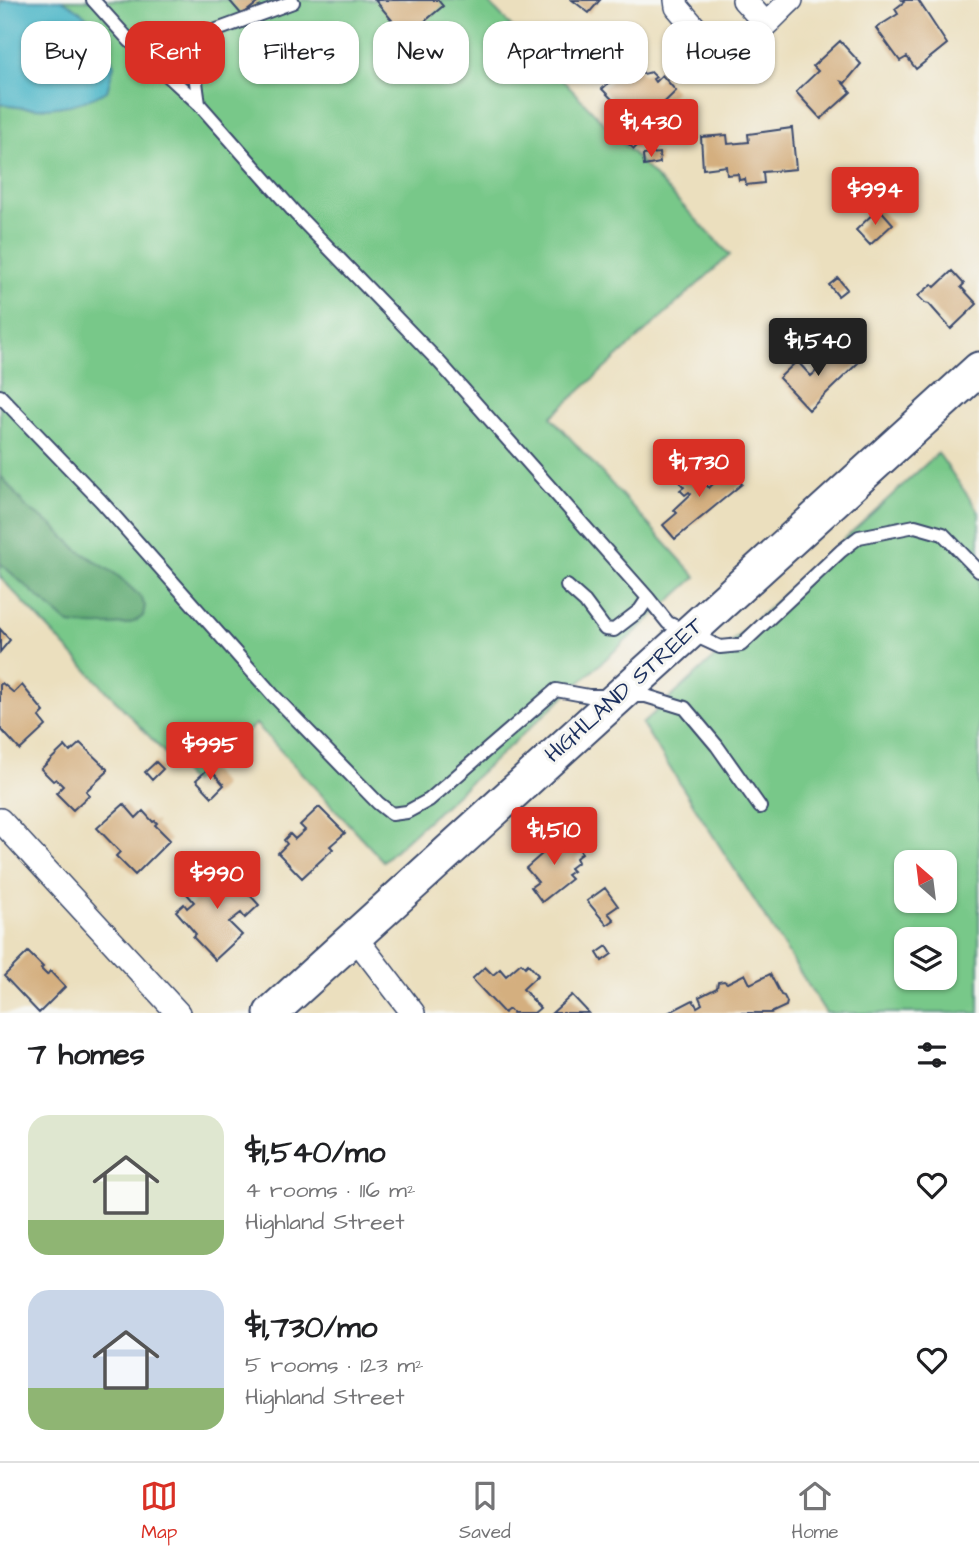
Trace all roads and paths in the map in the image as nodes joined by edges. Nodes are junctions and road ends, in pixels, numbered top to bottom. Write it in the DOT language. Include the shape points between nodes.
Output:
graph roads {
  1 [pos="93,0"];
  2 [pos="676,0"];
  3 [pos="744,0"];
  4 [pos="791,0"];
  5 [pos="293,2"];
  6 [pos="690,21"];
  7 [pos="763,21"];
  8 [pos="767,21"];
  9 [pos="225,27"];
  10 [pos="125,33"];
  11 [pos="177,84"];
  12 [pos="197,84"];
  13 [pos="199,104"];
  14 [pos="979,369"];
  15 [pos="0,396"];
  16 [pos="979,571"];
  17 [pos="567,586"];
  18 [pos="648,598"];
  19 [pos="687,632"];
  20 [pos="617,696"];
  21 [pos="760,807"];
  22 [pos="0,820"];
  23 [pos="354,936"];
  24 [pos="178,1013"];
  25 [pos="271,1013"];
  26 [pos="413,1013"];
  1 -- 10 [label="lane"];
  2 -- 6 [label="street"];
  3 -- 7 [label="street"];
  4 -- 8 [label="street"];
  5 -- 9 [label="lane"];
  11 -- 13 [label="lane"];
  12 -- 13 [label="lane"];
  13 -- 18 [label="lane"];
  14 -- 19 [label="street, HIGHLAND STREET"];
  15 -- 20 [label="lane" via="102,501 273,695 392,814 429,800 556,690"];
  16 -- 19 [label="lane" via="943,534 915,526 878,532 859,537 841,551 741,645 720,647"];
  17 -- 18 [label="lane" via="606,629 614,630"];
  18 -- 19 [label="lane" via="668,623"];
  19 -- 20 [label="street, HIGHLAND STREET"];
  20 -- 21 [label="lane" via="646,696 685,708"];
  20 -- 23 [label="street, HIGHLAND STREET"];
  22 -- 24 [label="street"];
  23 -- 25 [label="street, HIGHLAND STREET"];
  23 -- 26 [label="street"];
}
